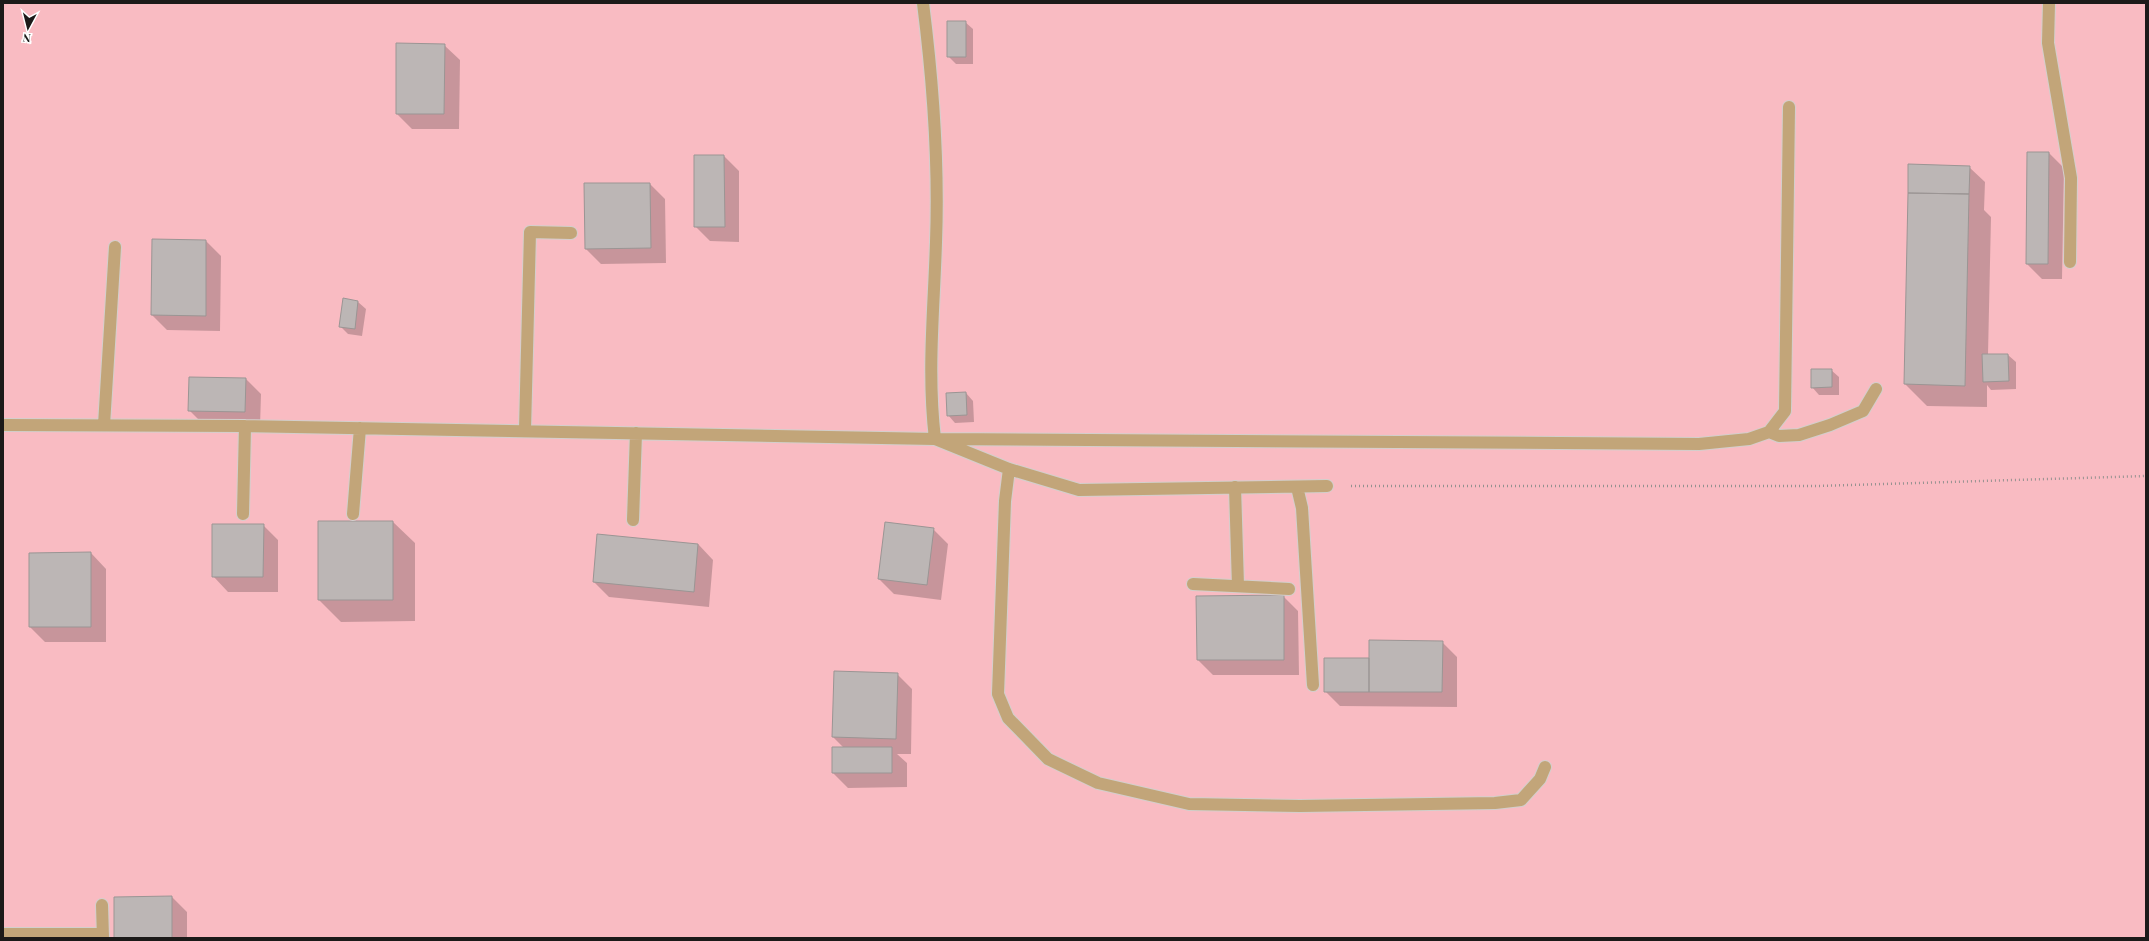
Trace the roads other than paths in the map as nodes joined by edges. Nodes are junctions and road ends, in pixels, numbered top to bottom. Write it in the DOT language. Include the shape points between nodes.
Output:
graph roads {
  1 [pos="923,3"];
  2 [pos="2049,6"];
  3 [pos="1789,107"];
  4 [pos="571,233"];
  5 [pos="116,247"];
  6 [pos="2070,262"];
  7 [pos="1876,389"];
  8 [pos="3,425"];
  9 [pos="104,425"];
  10 [pos="245,426"];
  11 [pos="360,428"];
  12 [pos="525,430"];
  13 [pos="1768,432"];
  14 [pos="636,433"];
  15 [pos="935,439"];
  16 [pos="1009,469"];
  17 [pos="1327,486"];
  18 [pos="1235,487"];
  19 [pos="1297,487"];
  20 [pos="243,514"];
  21 [pos="353,514"];
  22 [pos="633,520"];
  23 [pos="1193,584"];
  24 [pos="1238,586"];
  25 [pos="1289,589"];
  26 [pos="1313,685"];
  27 [pos="1545,767"];
  28 [pos="102,905"];
  29 [pos="3,934"];
  30 [pos="103,936"];
  1 -- 15 [label="street" via="934,103 936,241 930,356"];
  2 -- 6 [label="street" via="2048,43 2071,178"];
  3 -- 13 [label="street" via="1786,411"];
  4 -- 12 [label="street" via="530,232"];
  5 -- 9 [label="street"];
  7 -- 13 [label="street" via="1863,411 1830,425 1799,435 1779,436"];
  8 -- 9 [label="street"];
  9 -- 10 [label="street"];
  10 -- 11 [label="street"];
  10 -- 20 [label="street"];
  11 -- 12 [label="street"];
  11 -- 21 [label="street"];
  12 -- 14 [label="street"];
  13 -- 15 [label="street" via="1749,439 1699,444"];
  14 -- 15 [label="street"];
  14 -- 22 [label="street"];
  15 -- 16 [label="street"];
  16 -- 18 [label="street" via="1079,490"];
  16 -- 27 [label="street" via="1005,502 998,694 1008,718 1048,759 1098,784 1189,804 1292,806 1495,803 1520,800 1540,779"];
  17 -- 19 [label="street"];
  18 -- 19 [label="street"];
  18 -- 24 [label="street"];
  19 -- 26 [label="street" via="1302,508"];
  23 -- 24 [label="street"];
  24 -- 25 [label="street"];
  28 -- 30 [label="street"];
  29 -- 30 [label="street"];
}
